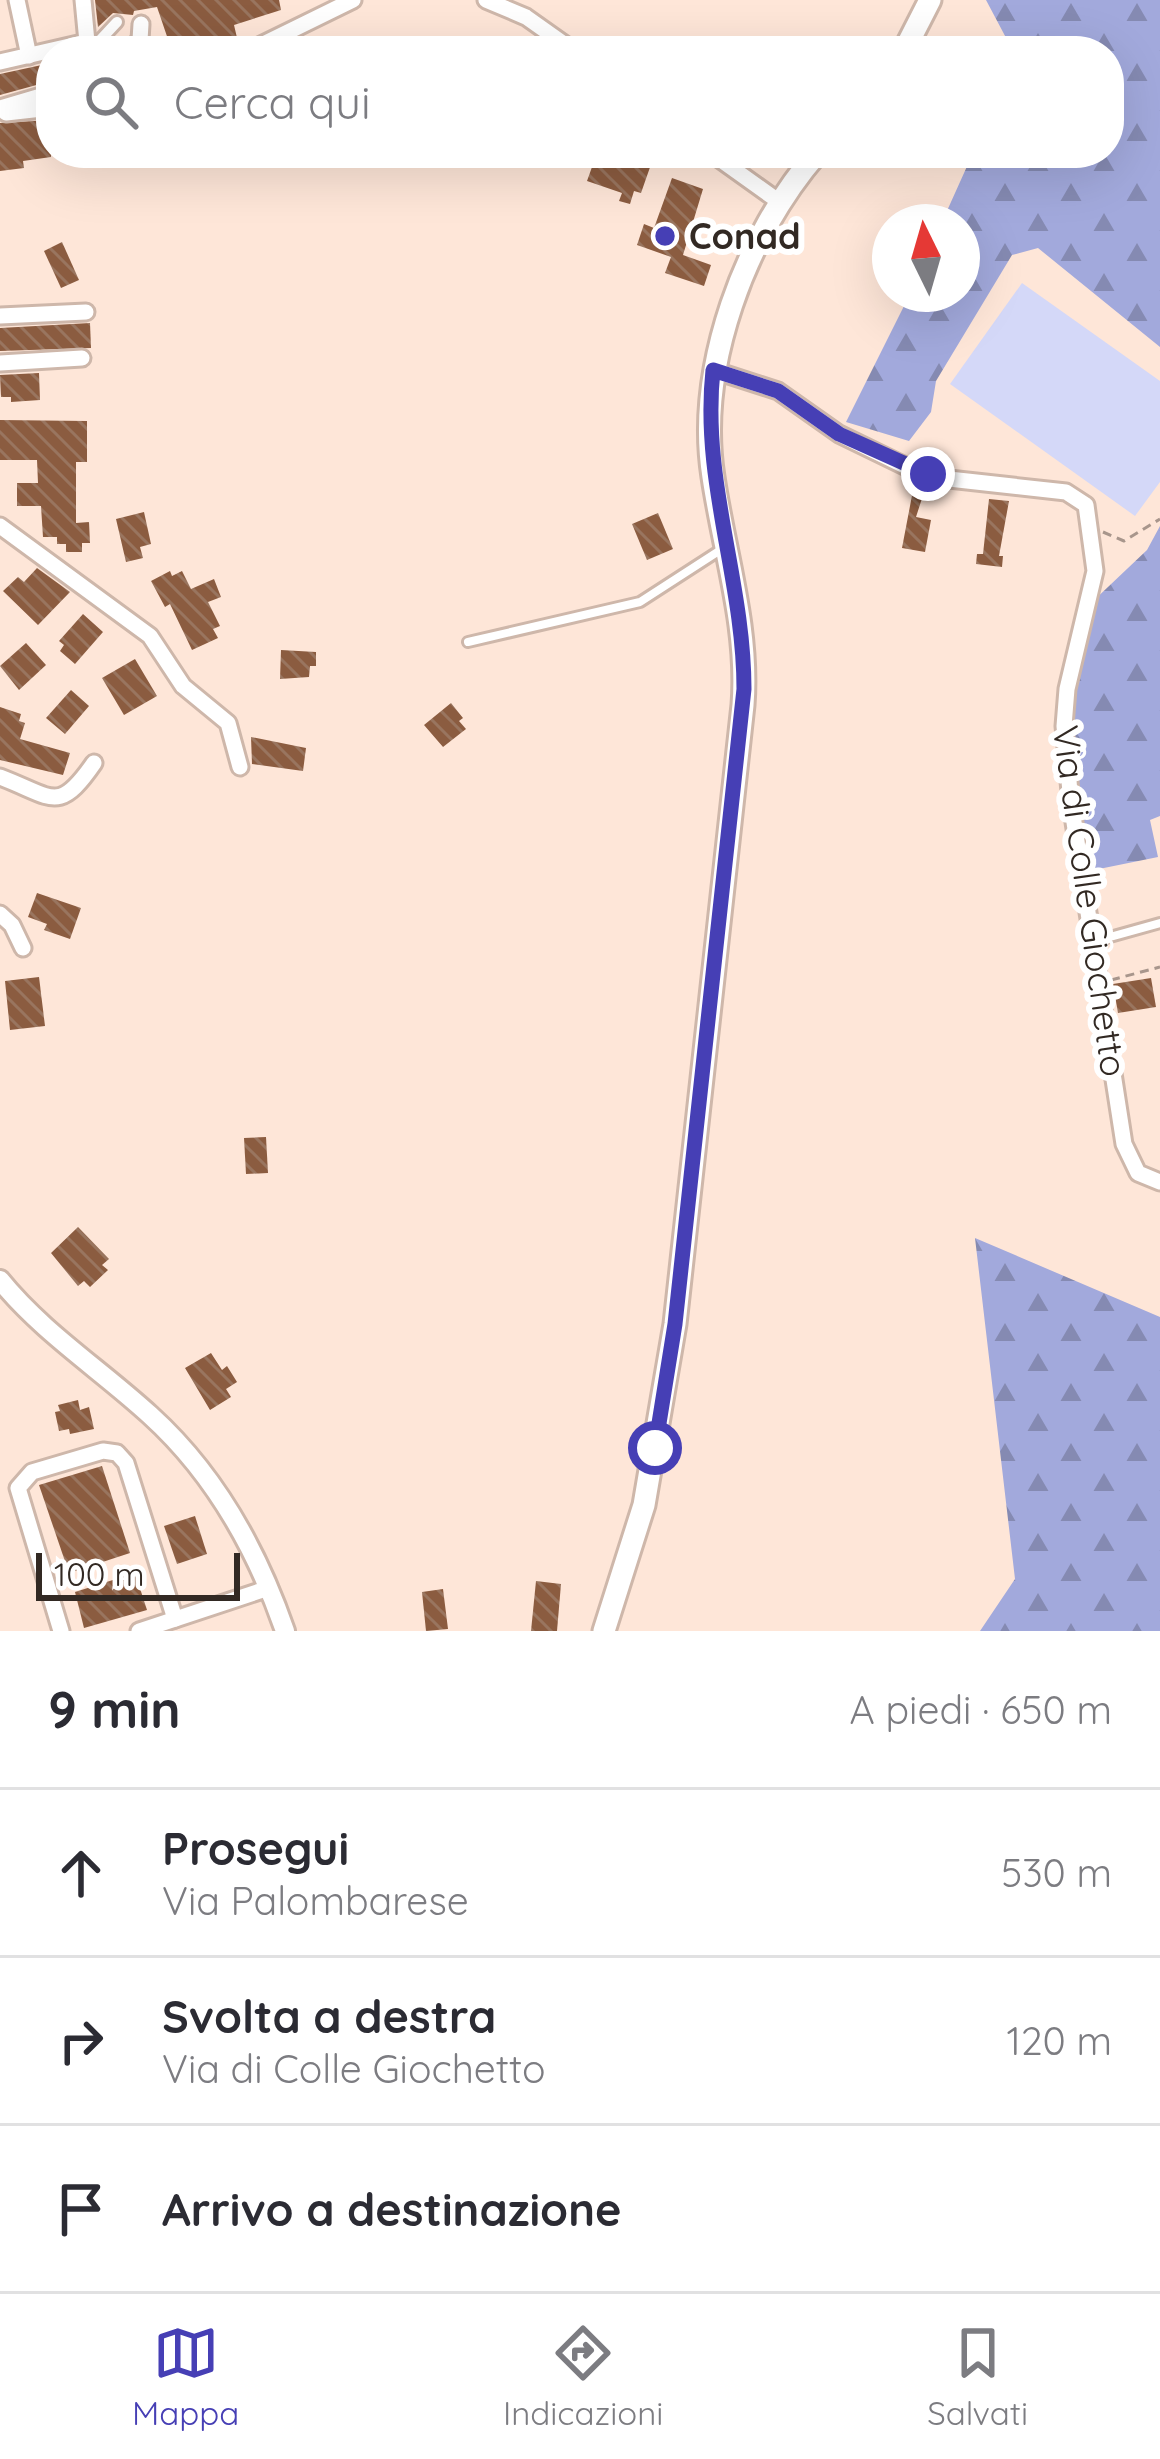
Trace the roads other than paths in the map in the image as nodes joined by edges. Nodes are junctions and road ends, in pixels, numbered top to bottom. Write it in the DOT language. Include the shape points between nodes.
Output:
graph roads {
  1 [pos="17,0"];
  2 [pos="83,0"];
  3 [pos="352,0"];
  4 [pos="486,0"];
  5 [pos="930,0"];
  6 [pos="117,22"];
  7 [pos="141,24"];
  8 [pos="88,36"];
  9 [pos="101,36"];
  10 [pos="140,36"];
  11 [pos="279,36"];
  12 [pos="553,36"];
  13 [pos="912,36"];
  14 [pos="36,55"];
  15 [pos="29,56"];
  16 [pos="0,62"];
  17 [pos="36,98"];
  18 [pos="36,109"];
  19 [pos="0,111"];
  20 [pos="732,168"];
  21 [pos="807,168"];
  22 [pos="781,203"];
  23 [pos="86,312"];
  24 [pos="0,316"];
  25 [pos="82,358"];
  26 [pos="0,363"];
  27 [pos="713,370"];
  28 [pos="0,526"];
  29 [pos="727,548"];
  30 [pos="468,642"];
  31 [pos="94,764"];
  32 [pos="240,767"];
  33 [pos="0,777"];
  34 [pos="0,914"];
  35 [pos="1160,923"];
  36 [pos="1092,942"];
  37 [pos="23,948"];
  38 [pos="1160,1182"];
  39 [pos="0,1280"];
  40 [pos="268,1588"];
  41 [pos="175,1619"];
  42 [pos="61,1631"];
  43 [pos="140,1631"];
  44 [pos="285,1631"];
  45 [pos="604,1631"];
  1 -- 15 [label="street"];
  2 -- 8 [label="street"];
  3 -- 11 [label="street"];
  4 -- 12 [label="street"];
  5 -- 13 [label="main road"];
  6 -- 9 [label="street"];
  7 -- 10 [label="street"];
  14 -- 15 [label="street"];
  15 -- 16 [label="street"];
  17 -- 19 [label="street"];
  18 -- 19 [label="street"];
  20 -- 22 [label="street"];
  21 -- 22 [label="main road"];
  22 -- 27 [label="main road"];
  23 -- 24 [label="street"];
  25 -- 26 [label="street"];
  27 -- 29 [label="main road" via="709,441"];
  27 -- 36 [label="street, Via di Colle Giochetto" via="778,391 839,434 921,472 1084,502 1095,571 1064,718"];
  28 -- 32 [label="street" via="150,636 183,686 228,723"];
  29 -- 30 [label="lane" via="635,603"];
  29 -- 45 [label="main road" via="744,689 678,1300 644,1505"];
  31 -- 33 [label="street" via="64,798"];
  34 -- 37 [label="street"];
  35 -- 36 [label="lane"];
  36 -- 38 [label="street, Via di Colle Giochetto" via="1126,1150 1138,1174"];
  39 -- 40 [label="street" via="183,1448 235,1520"];
  40 -- 41 [label="street"];
  40 -- 44 [label="street"];
  41 -- 42 [label="street" via="126,1463 103,1451 32,1472 18,1488"];
  41 -- 43 [label="street"];
}
